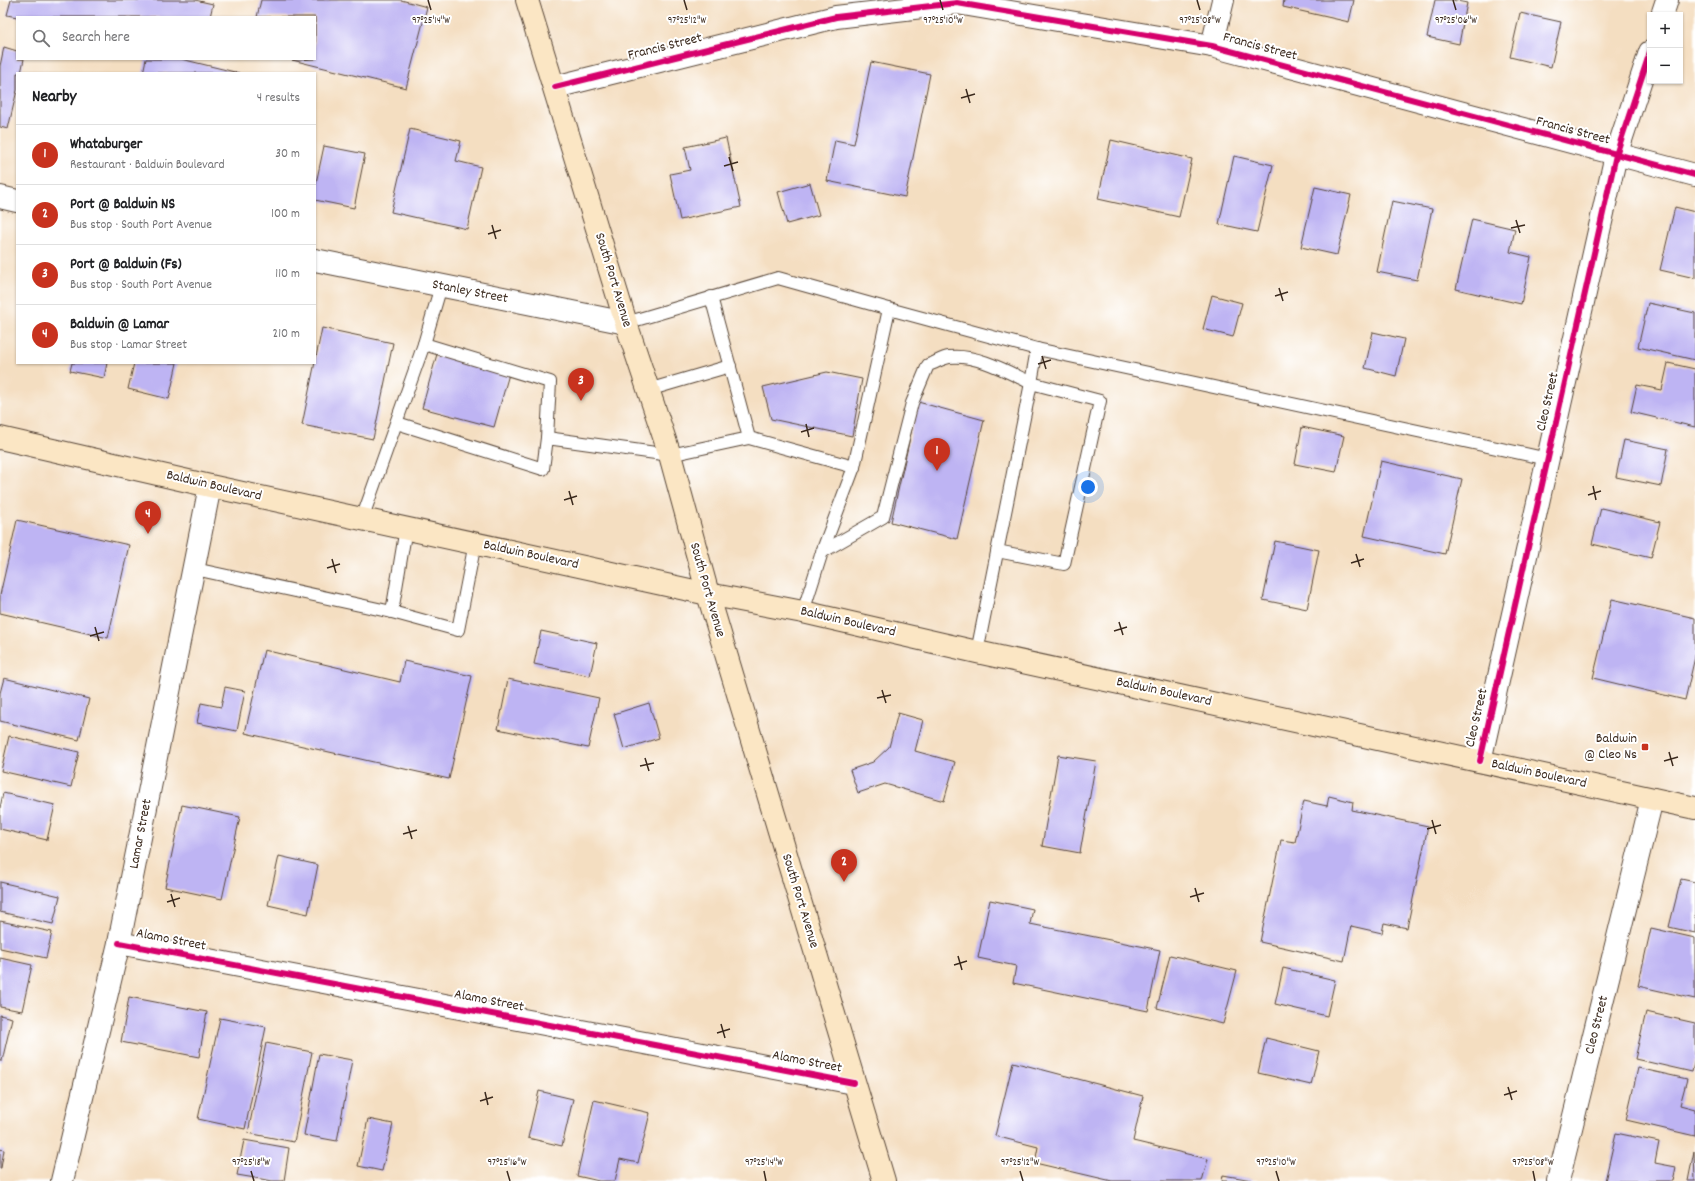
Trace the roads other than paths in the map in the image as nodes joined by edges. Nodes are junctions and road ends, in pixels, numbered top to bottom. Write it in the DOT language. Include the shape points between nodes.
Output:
graph roads {
  1 [pos="528,0"];
  2 [pos="1223,0"];
  3 [pos="1667,0"];
  4 [pos="1663,12"];
  5 [pos="1212,46"];
  6 [pos="1647,61"];
  7 [pos="555,87"];
  8 [pos="1616,155"];
  9 [pos="1695,175"];
  10 [pos="0,197"];
  11 [pos="16,201"];
  12 [pos="316,260"];
  13 [pos="441,286"];
  14 [pos="711,298"];
  15 [pos="889,309"];
  16 [pos="626,322"];
  17 [pos="424,344"];
  18 [pos="1037,349"];
  19 [pos="730,366"];
  20 [pos="1032,383"];
  21 [pos="648,390"];
  22 [pos="397,424"];
  23 [pos="0,438"];
  24 [pos="547,438"];
  25 [pos="749,438"];
  26 [pos="670,455"];
  27 [pos="1548,459"];
  28 [pos="854,467"];
  29 [pos="210,486"];
  30 [pos="362,519"];
  31 [pos="406,528"];
  32 [pos="475,543"];
  33 [pos="997,551"];
  34 [pos="822,552"];
  35 [pos="195,569"];
  36 [pos="708,594"];
  37 [pos="392,612"];
  38 [pos="803,612"];
  39 [pos="977,652"];
  40 [pos="1480,761"];
  41 [pos="1652,799"];
  42 [pos="1695,808"];
  43 [pos="119,943"];
  44 [pos="854,1083"];
  45 [pos="62,1181"];
  46 [pos="884,1181"];
  47 [pos="1558,1181"];
  1 -- 7 [label="main road, South Port Avenue"];
  2 -- 5 [label="street"];
  3 -- 4 [label="street"];
  5 -- 7 [label="street, Francis Street" via="957,3 836,17"];
  5 -- 8 [label="street, Francis Street"];
  6 -- 8 [label="street, Cleo Street"];
  7 -- 16 [label="main road, South Port Avenue"];
  8 -- 9 [label="street, Francis Street"];
  8 -- 27 [label="street, Cleo Street"];
  10 -- 11 [label="street"];
  12 -- 13 [label="street, Stanley Street"];
  13 -- 16 [label="street, Stanley Street"];
  13 -- 17 [label="lane"];
  14 -- 15 [label="lane" via="778,278"];
  14 -- 16 [label="lane"];
  14 -- 19 [label="lane"];
  15 -- 18 [label="lane"];
  15 -- 28 [label="lane"];
  16 -- 21 [label="main road, South Port Avenue"];
  17 -- 22 [label="lane"];
  17 -- 24 [label="lane" via="550,382"];
  18 -- 20 [label="lane"];
  18 -- 27 [label="lane"];
  19 -- 21 [label="lane"];
  19 -- 25 [label="lane"];
  20 -- 33 [label="lane"];
  20 -- 33 [label="lane" via="1100,401 1064,564"];
  20 -- 34 [label="lane" via="970,357 948,357 928,365 912,403 883,517"];
  21 -- 26 [label="main road, South Port Avenue"];
  22 -- 24 [label="lane" via="543,469"];
  22 -- 30 [label="lane"];
  23 -- 29 [label="main road, Baldwin Boulevard"];
  24 -- 26 [label="lane"];
  25 -- 26 [label="lane"];
  25 -- 28 [label="lane"];
  26 -- 36 [label="main road, South Port Avenue"];
  27 -- 40 [label="street, Cleo Street"];
  28 -- 34 [label="lane"];
  29 -- 30 [label="main road, Baldwin Boulevard"];
  29 -- 35 [label="street, Lamar Street"];
  30 -- 31 [label="main road, Baldwin Boulevard"];
  31 -- 32 [label="main road, Baldwin Boulevard"];
  31 -- 37 [label="lane"];
  32 -- 36 [label="main road, Baldwin Boulevard"];
  32 -- 37 [label="lane" via="458,630"];
  33 -- 39 [label="lane"];
  34 -- 38 [label="lane"];
  35 -- 37 [label="lane"];
  35 -- 43 [label="street, Lamar Street"];
  36 -- 38 [label="main road, Baldwin Boulevard"];
  36 -- 44 [label="main road, South Port Avenue"];
  38 -- 39 [label="main road, Baldwin Boulevard"];
  39 -- 40 [label="main road, Baldwin Boulevard"];
  40 -- 41 [label="main road, Baldwin Boulevard"];
  41 -- 42 [label="main road, Baldwin Boulevard"];
  41 -- 47 [label="street, Cleo Street"];
  43 -- 44 [label="street, Alamo Street"];
  43 -- 45 [label="street, Lamar Street"];
  44 -- 46 [label="main road, South Port Avenue"];
}
